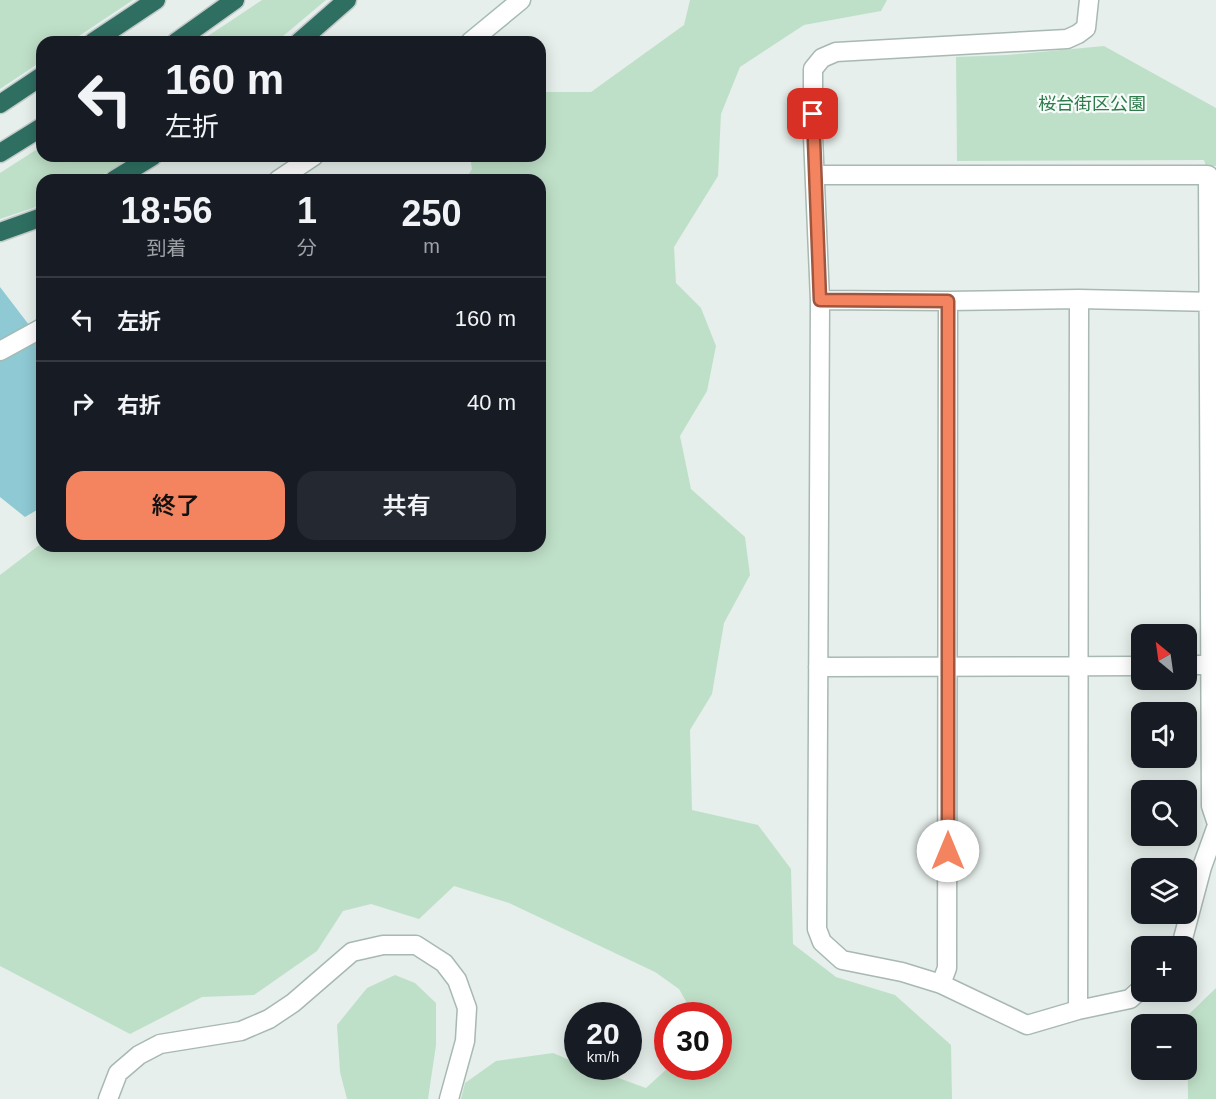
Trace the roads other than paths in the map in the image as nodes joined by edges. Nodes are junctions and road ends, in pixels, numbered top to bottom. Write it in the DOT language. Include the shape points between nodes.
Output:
graph roads {
  1 [pos="156,0"];
  2 [pos="235,0"];
  3 [pos="347,0"];
  4 [pos="521,0"];
  5 [pos="1089,0"];
  6 [pos="102,36"];
  7 [pos="184,36"];
  8 [pos="306,36"];
  9 [pos="477,36"];
  10 [pos="36,80"];
  11 [pos="0,104"];
  12 [pos="36,131"];
  13 [pos="0,153"];
  14 [pos="143,162"];
  15 [pos="305,162"];
  16 [pos="124,174"];
  17 [pos="287,174"];
  18 [pos="815,175"];
  19 [pos="36,219"];
  20 [pos="0,232"];
  21 [pos="1079,299"];
  22 [pos="820,300"];
  23 [pos="948,301"];
  24 [pos="1212,302"];
  25 [pos="36,331"];
  26 [pos="0,351"];
  27 [pos="949,665"];
  28 [pos="1210,665"];
  29 [pos="1131,666"];
  30 [pos="1197,666"];
  31 [pos="819,667"];
  32 [pos="1079,667"];
  33 [pos="1216,821"];
  34 [pos="1216,828"];
  35 [pos="1184,936"];
  36 [pos="941,984"];
  37 [pos="1131,998"];
  38 [pos="1077,1010"];
  39 [pos="108,1099"];
  40 [pos="448,1099"];
  1 -- 6 [label="highway"];
  2 -- 7 [label="highway"];
  3 -- 8 [label="highway"];
  4 -- 9 [label="street"];
  5 -- 18 [label="street" via="1086,28 1067,39 836,52 822,58 813,69"];
  10 -- 11 [label="highway"];
  12 -- 13 [label="highway"];
  14 -- 16 [label="highway"];
  15 -- 17 [label="street"];
  18 -- 22 [label="street"];
  18 -- 24 [label="street" via="1208,175"];
  19 -- 20 [label="highway"];
  21 -- 23 [label="street"];
  21 -- 24 [label="street"];
  21 -- 32 [label="street"];
  22 -- 23 [label="street"];
  22 -- 31 [label="street"];
  23 -- 27 [label="street"];
  24 -- 28 [label="street"];
  25 -- 26 [label="street"];
  27 -- 31 [label="street"];
  27 -- 32 [label="street"];
  27 -- 36 [label="street" via="947,968"];
  28 -- 30 [label="street"];
  28 -- 33 [label="street" via="1211,806"];
  29 -- 32 [label="street"];
  31 -- 36 [label="street" via="817,928 822,942 842,960"];
  32 -- 38 [label="street"];
  34 -- 35 [label="street"];
  36 -- 38 [label="street" via="1027,1025"];
  37 -- 38 [label="street"];
  39 -- 40 [label="street" via="118,1073 139,1055 160,1044 241,1030 269,1019 352,952 383,945 416,945 444,963 457,980 468,1008 465,1041"];
}
